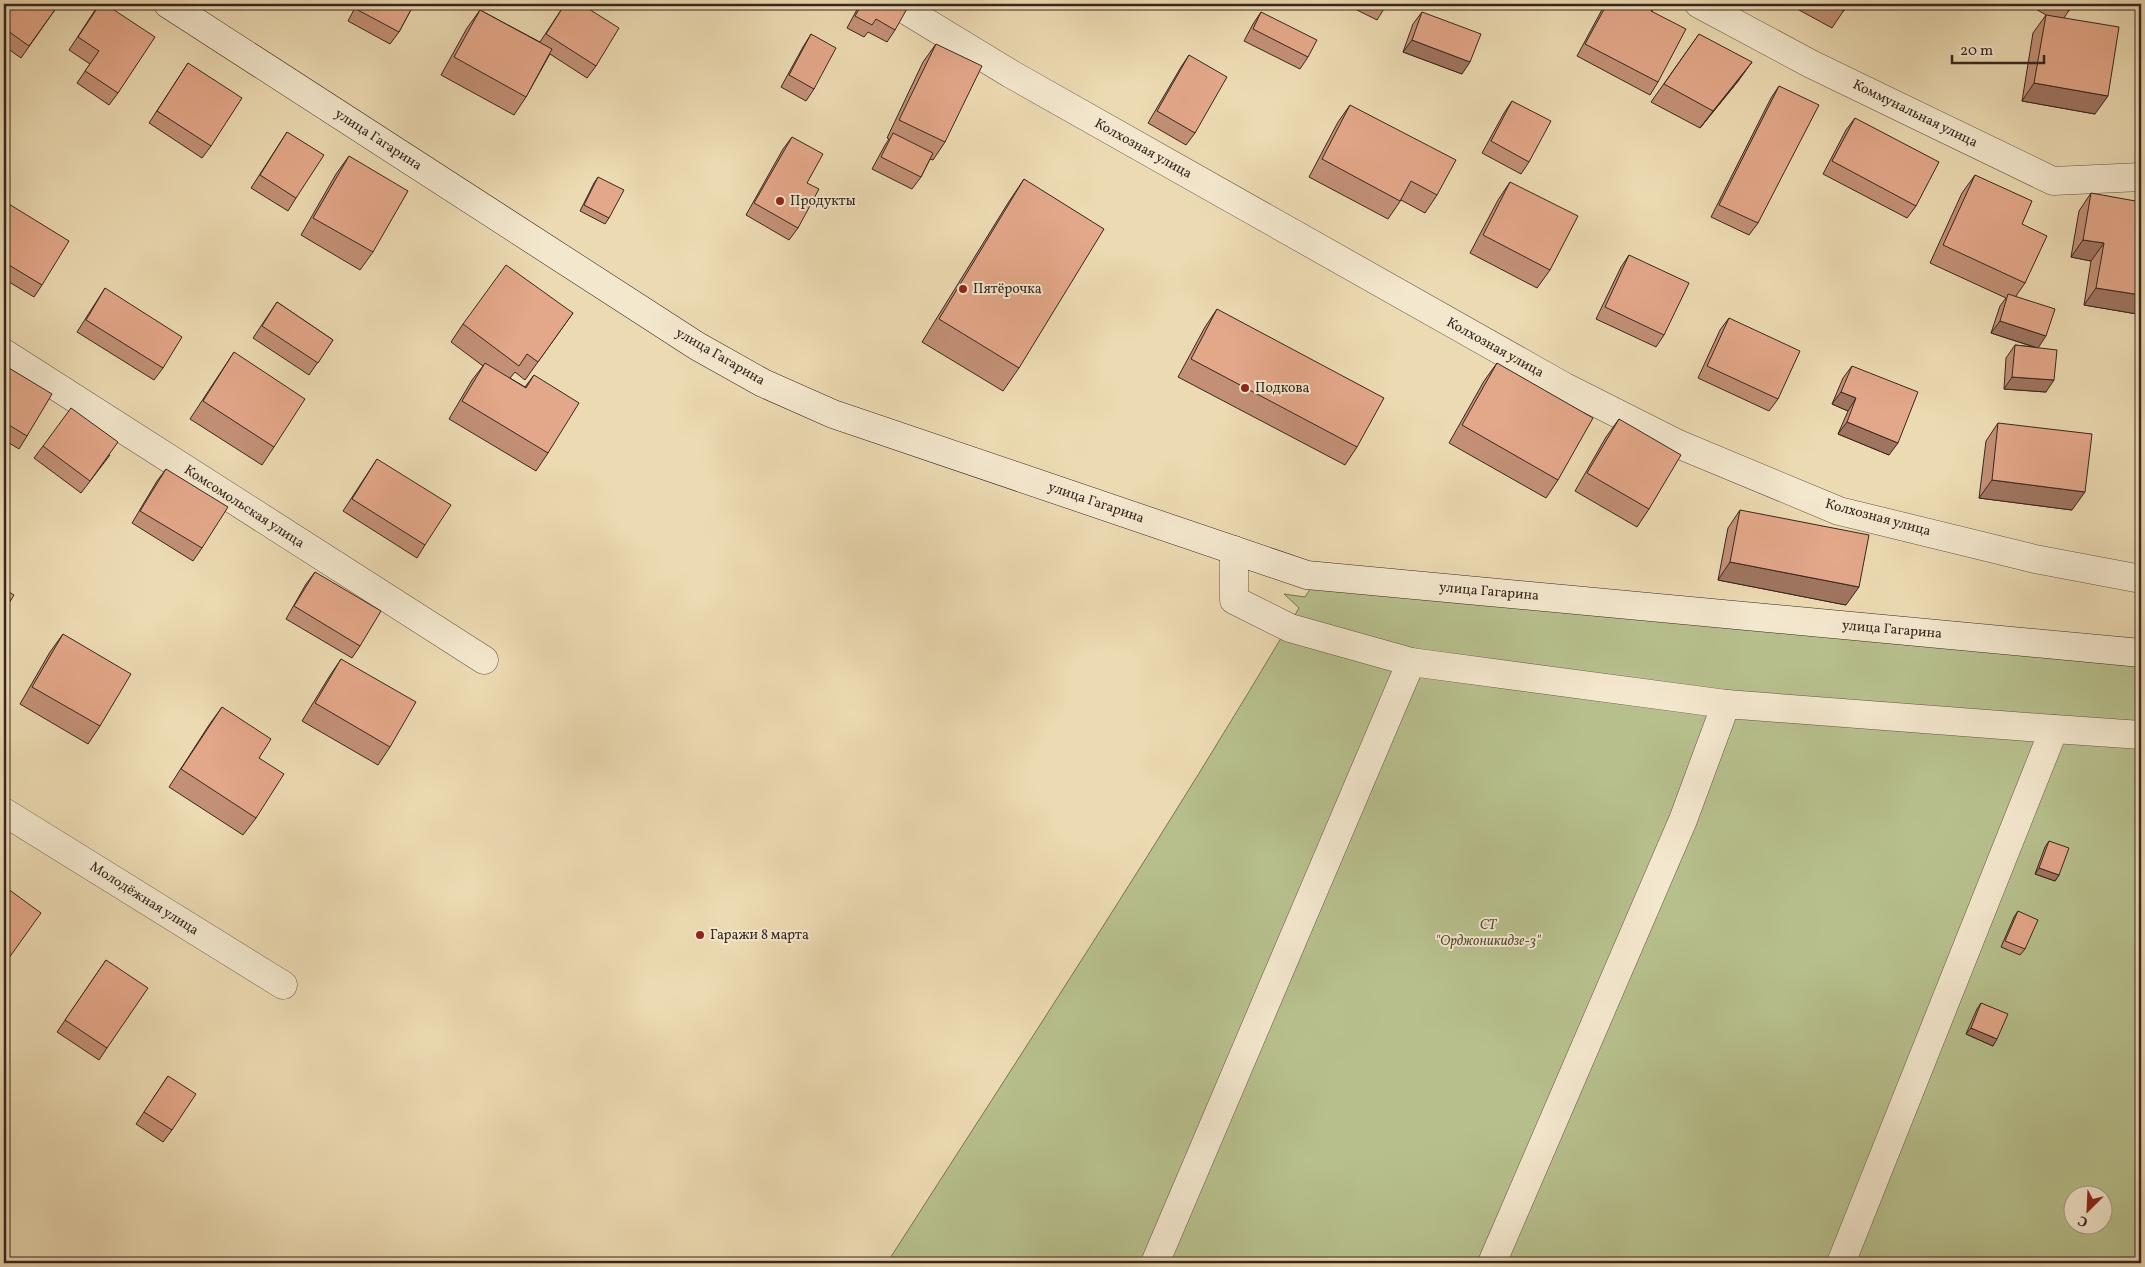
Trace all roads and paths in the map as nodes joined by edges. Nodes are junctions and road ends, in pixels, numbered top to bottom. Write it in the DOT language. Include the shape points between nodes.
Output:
graph roads {
  1 [pos="168,4"];
  2 [pos="896,4"];
  3 [pos="1699,4"];
  4 [pos="2141,177"];
  5 [pos="4,353"];
  6 [pos="1234,550"];
  7 [pos="2141,579"];
  8 [pos="2141,654"];
  9 [pos="484,660"];
  10 [pos="1411,662"];
  11 [pos="1726,704"];
  12 [pos="2054,729"];
  13 [pos="2141,735"];
  14 [pos="4,812"];
  15 [pos="283,985"];
  16 [pos="1154,1263"];
  17 [pos="1492,1263"];
  18 [pos="1842,1263"];
  1 -- 6 [label="street, улица Гагарина" via="697,346 763,383 833,414"];
  2 -- 7 [label="street, Колхозная улица" via="1011,74 1565,387 1678,444 1839,511 2035,559"];
  3 -- 4 [label="street, Коммунальная улица" via="1811,64 2054,181"];
  5 -- 9 [label="street, Комсомольская улица"];
  6 -- 8 [label="street, улица Гагарина" via="1307,575"];
  6 -- 10 [label="street" via="1234,600 1290,628"];
  10 -- 11 [label="street"];
  10 -- 16 [label="street"];
  11 -- 12 [label="street"];
  11 -- 17 [label="street" via="1683,820"];
  12 -- 13 [label="street"];
  12 -- 18 [label="street"];
  14 -- 15 [label="street, Молодёжная улица"];
}
